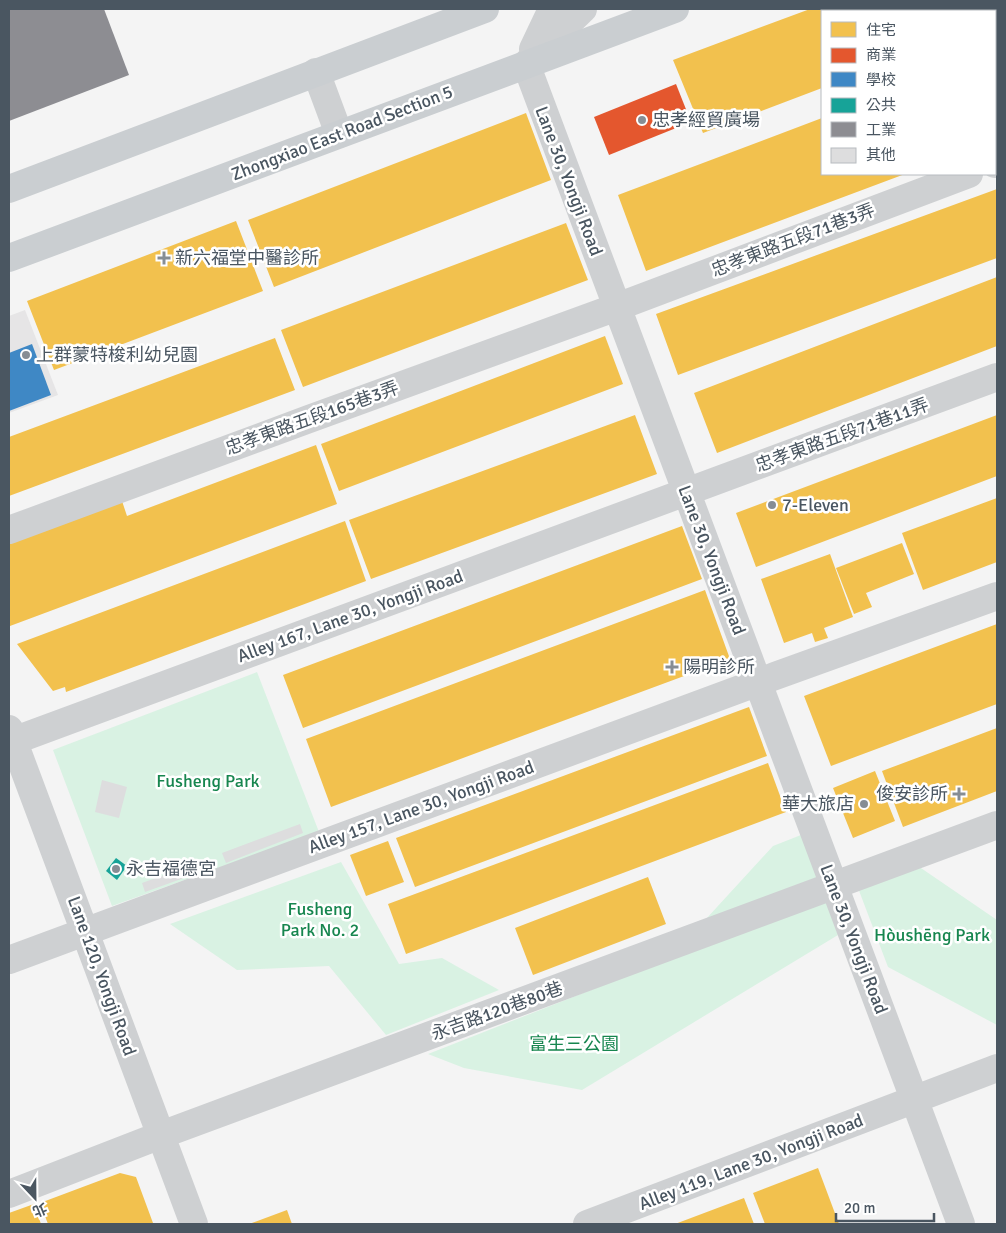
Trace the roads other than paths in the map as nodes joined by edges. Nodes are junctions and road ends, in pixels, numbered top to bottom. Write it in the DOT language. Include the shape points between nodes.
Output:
graph roads {
  1 [pos="485,9"];
  2 [pos="552,9"];
  3 [pos="583,9"];
  4 [pos="675,9"];
  5 [pos="526,64"];
  6 [pos="316,72"];
  7 [pos="339,134"];
  8 [pos="966,175"];
  9 [pos="9,189"];
  10 [pos="9,258"];
  11 [pos="617,307"];
  12 [pos="997,377"];
  13 [pos="686,492"];
  14 [pos="9,530"];
  15 [pos="997,596"];
  16 [pos="757,682"];
  17 [pos="11,735"];
  18 [pos="997,825"];
  19 [pos="833,885"];
  20 [pos="85,932"];
  21 [pos="9,960"];
  22 [pos="997,1068"];
  23 [pos="916,1100"];
  24 [pos="161,1135"];
  25 [pos="9,1194"];
  26 [pos="194,1224"];
  27 [pos="587,1224"];
  28 [pos="961,1224"];
  1 -- 6 [label="main road"];
  2 -- 5 [label="street"];
  3 -- 5 [label="street"];
  4 -- 5 [label="main road, Zhongxiao East Road Section 5"];
  5 -- 7 [label="main road, Zhongxiao East Road Section 5"];
  5 -- 11 [label="street, Lane 30, Yongji Road"];
  6 -- 7 [label="street"];
  6 -- 9 [label="main road"];
  7 -- 10 [label="main road, Zhongxiao East Road Section 5"];
  8 -- 11 [label="street, 忠孝東路五段71巷3弄"];
  11 -- 13 [label="street, Lane 30, Yongji Road"];
  11 -- 14 [label="street, 忠孝東路五段165巷3弄"];
  12 -- 13 [label="street, 忠孝東路五段71巷11弄"];
  13 -- 16 [label="street, Lane 30, Yongji Road"];
  13 -- 17 [label="street, Alley 167, Lane 30, Yongji Road"];
  15 -- 16 [label="street, Alley 157, Lane 30, Yongji Road"];
  16 -- 19 [label="street, Lane 30, Yongji Road"];
  16 -- 20 [label="street, Alley 157, Lane 30, Yongji Road"];
  17 -- 20 [label="street, Lane 120, Yongji Road"];
  18 -- 19 [label="street, 永吉路120巷80巷"];
  19 -- 23 [label="street, Lane 30, Yongji Road"];
  19 -- 24 [label="street, 永吉路120巷80巷"];
  20 -- 21 [label="street, Alley 157, Lane 30, Yongji Road"];
  20 -- 24 [label="street, Lane 120, Yongji Road"];
  22 -- 23 [label="street, Alley 119, Lane 30, Yongji Road"];
  23 -- 27 [label="street, Alley 119, Lane 30, Yongji Road"];
  23 -- 28 [label="street, Lane 30, Yongji Road"];
  24 -- 25 [label="street, 永吉路120巷80巷"];
  24 -- 26 [label="street, Lane 120, Yongji Road"];
}
